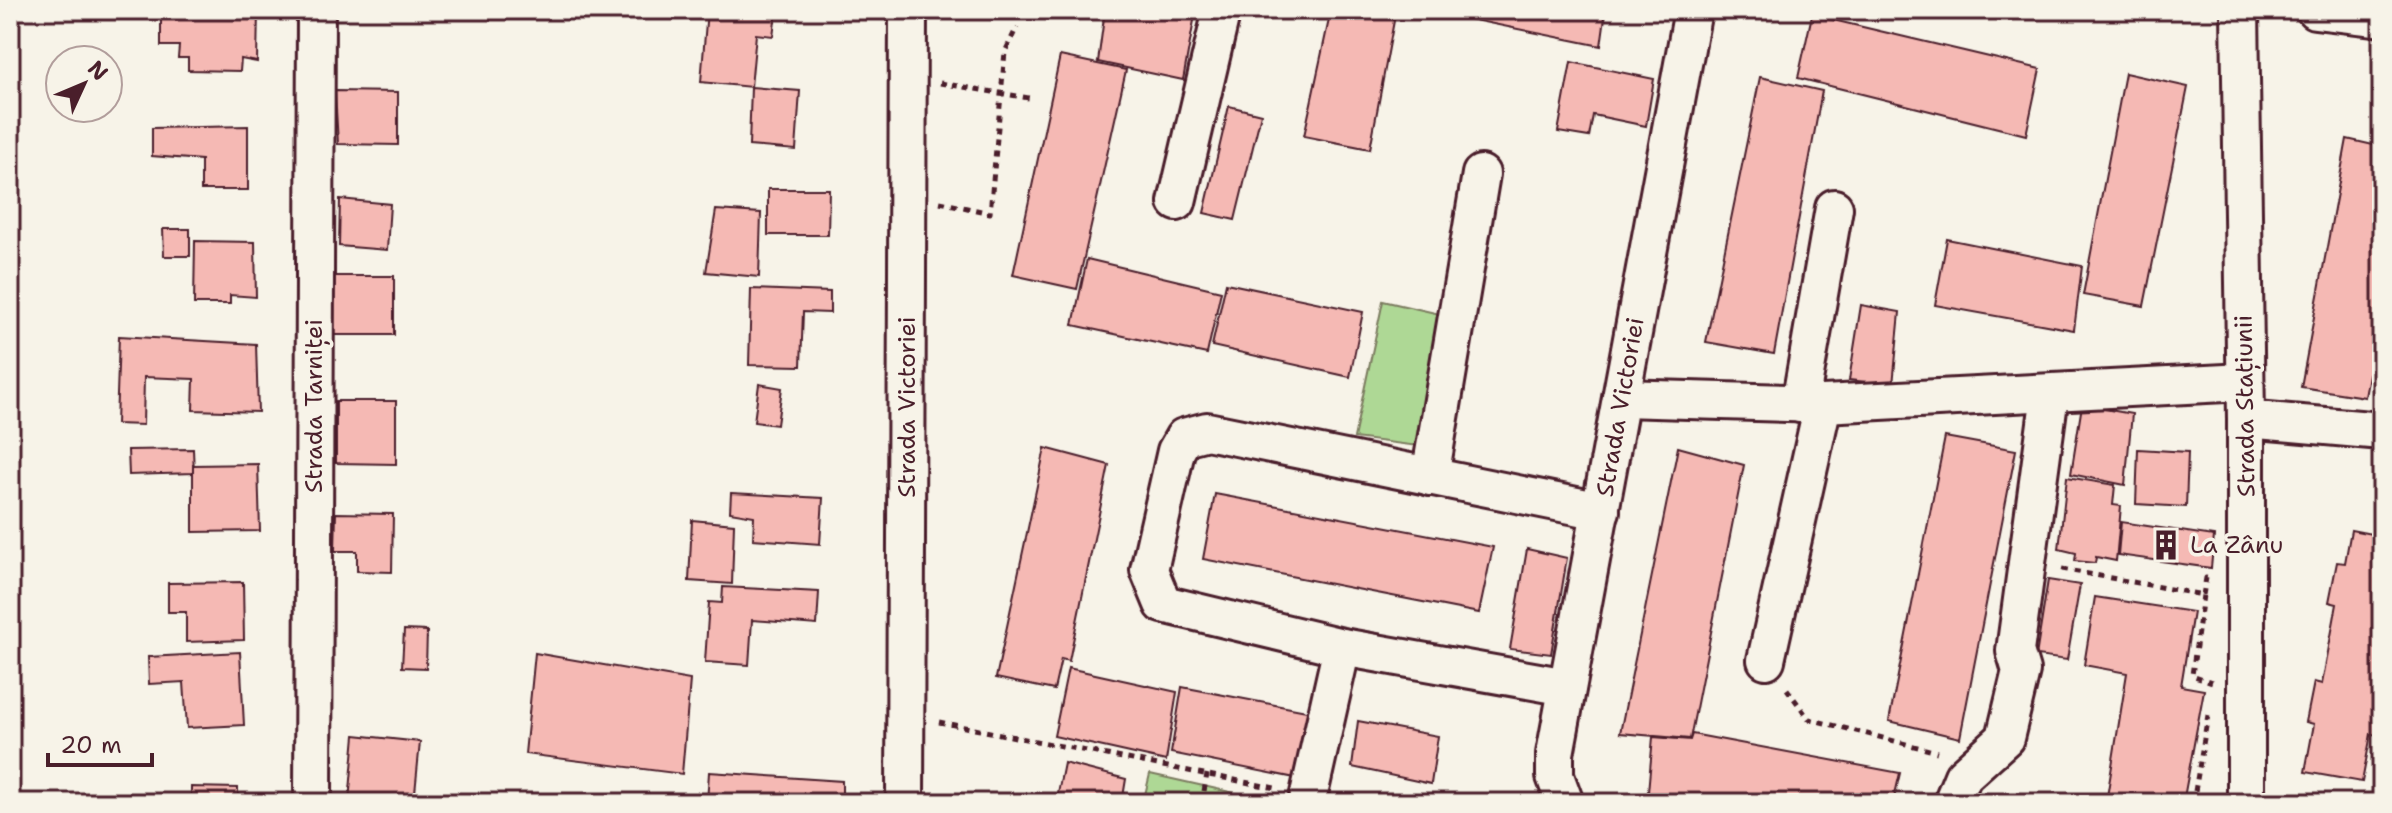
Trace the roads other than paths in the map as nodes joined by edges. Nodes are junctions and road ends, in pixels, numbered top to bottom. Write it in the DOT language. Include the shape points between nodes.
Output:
graph roads {
  1 [pos="316,10"];
  2 [pos="908,10"];
  3 [pos="1222,10"];
  4 [pos="1693,10"];
  5 [pos="2240,10"];
  6 [pos="2315,10"];
  7 [pos="2382,18"];
  8 [pos="1481,174"];
  9 [pos="1177,202"];
  10 [pos="1834,208"];
  11 [pos="2245,382"];
  12 [pos="2050,394"];
  13 [pos="1621,398"];
  14 [pos="1811,404"];
  15 [pos="2246,419"];
  16 [pos="2382,431"];
  17 [pos="1430,477"];
  18 [pos="1601,511"];
  19 [pos="1342,647"];
  20 [pos="1766,660"];
  21 [pos="1567,687"];
  22 [pos="1308,799"];
  23 [pos="313,803"];
  24 [pos="905,803"];
  25 [pos="1565,803"];
  26 [pos="1952,803"];
  27 [pos="2246,803"];
  1 -- 23 [label="street, Strada Tarniței"];
  2 -- 24 [label="street, Strada Victoriei"];
  3 -- 9 [label="street"];
  4 -- 13 [label="street, Strada Victoriei"];
  5 -- 11 [label="street, Strada Stațiunii"];
  6 -- 7 [label="street"];
  8 -- 17 [label="street"];
  10 -- 14 [label="street"];
  11 -- 12 [label="street"];
  11 -- 15 [label="street, Strada Stațiunii"];
  12 -- 14 [label="street"];
  12 -- 26 [label="street" via="2015,651 2021,671 2005,738 1963,776"];
  13 -- 14 [label="street"];
  13 -- 18 [label="street, Strada Victoriei"];
  14 -- 20 [label="street"];
  15 -- 16 [label="street"];
  15 -- 27 [label="street, Strada Stațiunii"];
  17 -- 18 [label="street"];
  17 -- 19 [label="street" via="1207,431 1184,437 1176,451 1149,570 1163,604"];
  18 -- 21 [label="street, Strada Victoriei"];
  19 -- 21 [label="street"];
  19 -- 22 [label="street"];
  21 -- 25 [label="street, Strada Victoriei" via="1555,776"];
}
